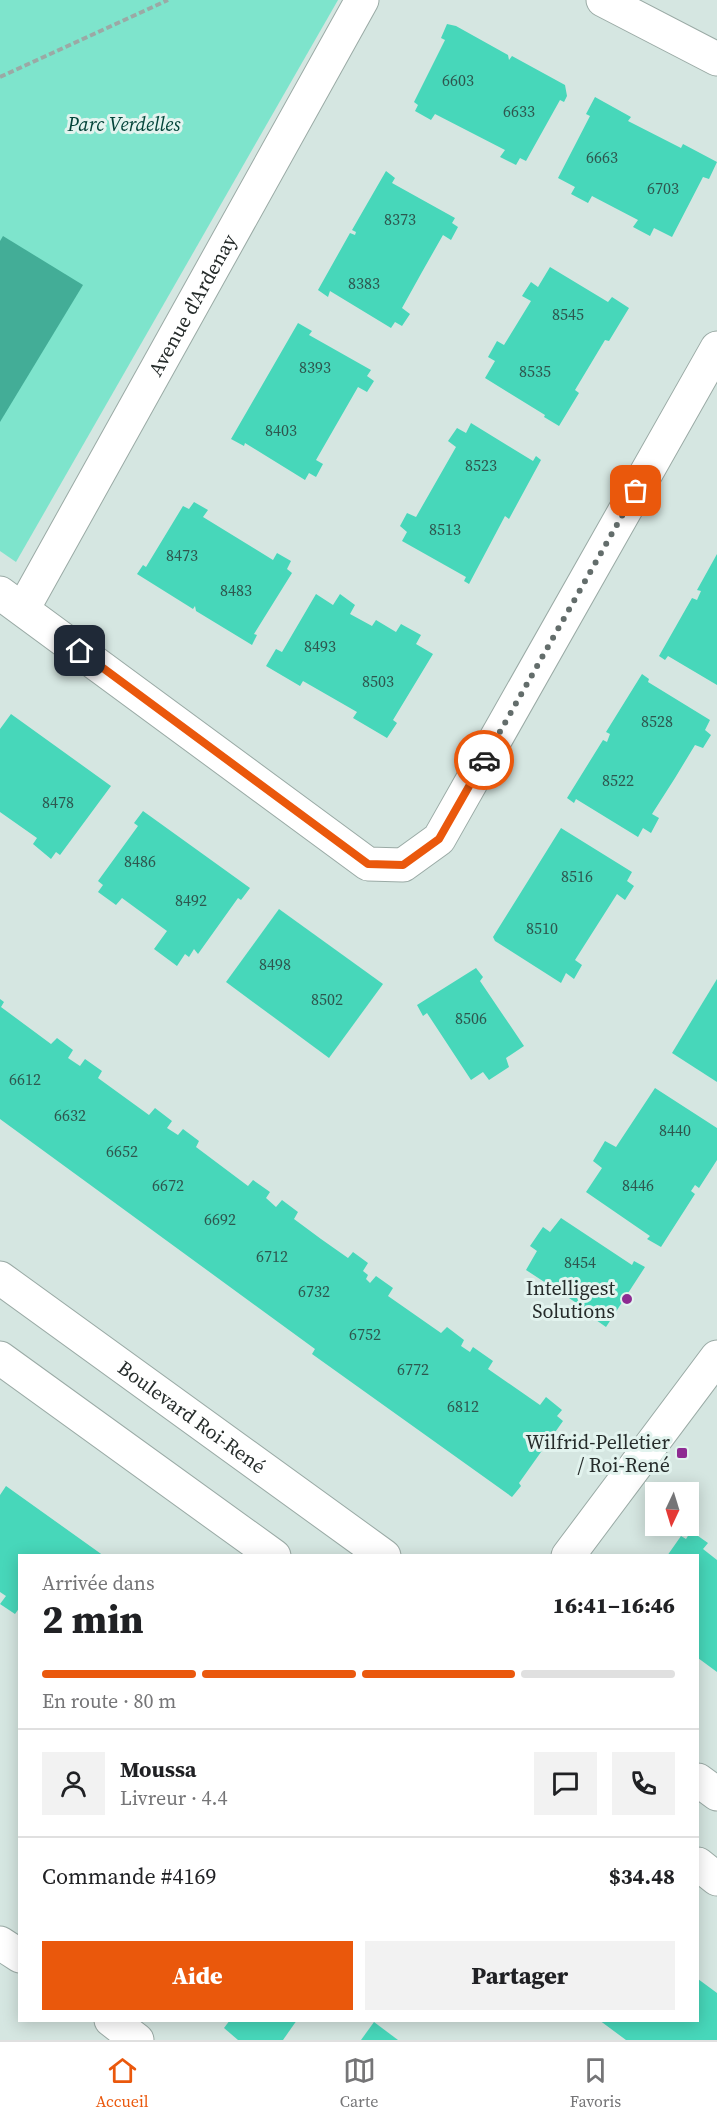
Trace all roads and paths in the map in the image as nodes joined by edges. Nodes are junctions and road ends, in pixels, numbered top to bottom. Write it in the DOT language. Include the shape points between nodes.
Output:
graph roads {
  1 [pos="168,0"];
  2 [pos="362,0"];
  3 [pos="603,0"];
  4 [pos="717,59"];
  5 [pos="0,77"];
  6 [pos="717,348"];
  7 [pos="11,601"];
  8 [pos="0,1278"];
  9 [pos="0,1358"];
  10 [pos="717,1358"];
  11 [pos="271,1554"];
  12 [pos="381,1554"];
  13 [pos="570,1554"];
  14 [pos="699,1781"];
  15 [pos="717,1794"];
  16 [pos="699,1865"];
  17 [pos="717,1878"];
  18 [pos="0,1943"];
  19 [pos="18,1955"];
  20 [pos="114,2022"];
  21 [pos="137,2040"];
  1 -- 5 [label="path"];
  2 -- 7 [label="street, Avenue d'Ardenay"];
  3 -- 4 [label="street"];
  6 -- 7 [label="street" via="439,839 403,865 368,864"];
  8 -- 12 [label="street, Boulevard Roi-René"];
  9 -- 11 [label="street"];
  10 -- 13 [label="street"];
  14 -- 15 [label="street"];
  16 -- 17 [label="street"];
  18 -- 19 [label="street"];
  20 -- 21 [label="street"];
}
